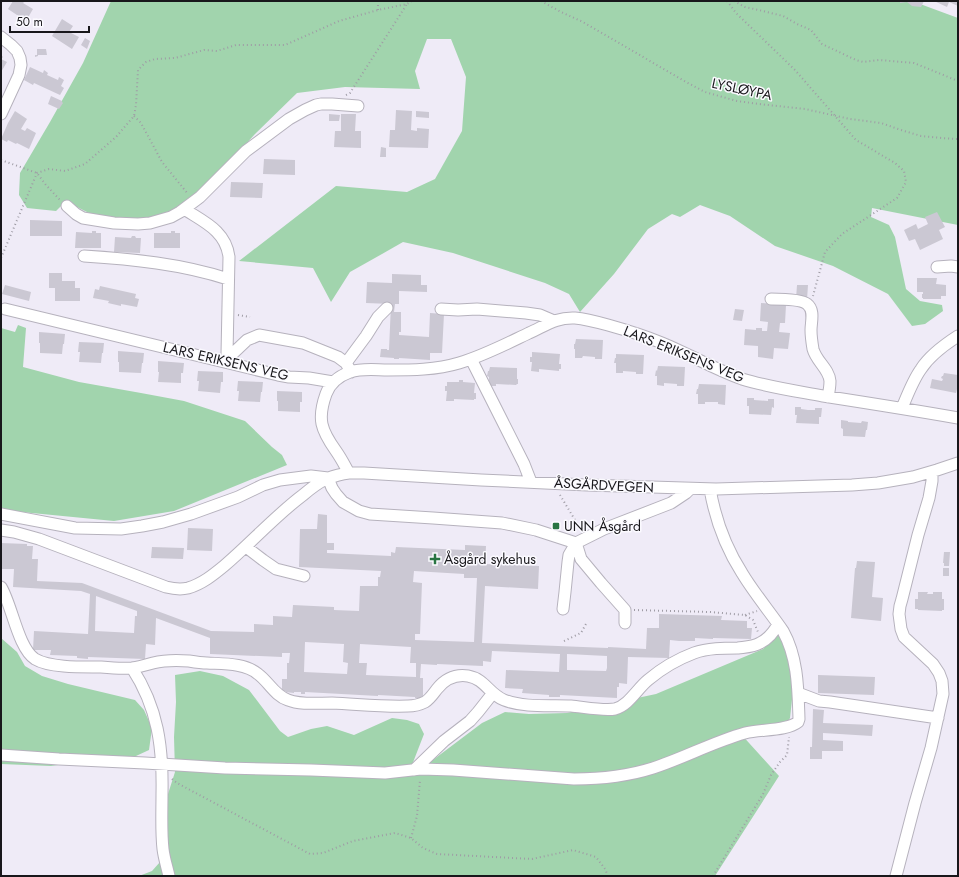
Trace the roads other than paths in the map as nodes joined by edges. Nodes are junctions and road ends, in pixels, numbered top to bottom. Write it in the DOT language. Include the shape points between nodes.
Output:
graph roads {
  1 [pos="1,37"];
  2 [pos="358,106"];
  3 [pos="1,114"];
  4 [pos="67,206"];
  5 [pos="184,209"];
  6 [pos="84,256"];
  7 [pos="937,267"];
  8 [pos="958,267"];
  9 [pos="228,279"];
  10 [pos="771,299"];
  11 [pos="387,308"];
  12 [pos="5,309"];
  13 [pos="441,309"];
  14 [pos="554,320"];
  15 [pos="958,336"];
  16 [pos="471,359"];
  17 [pos="228,360"];
  18 [pos="348,368"];
  19 [pos="334,382"];
  20 [pos="828,397"];
  21 [pos="902,408"];
  22 [pos="958,418"];
  23 [pos="958,463"];
  24 [pos="932,472"];
  25 [pos="349,474"];
  26 [pos="328,478"];
  27 [pos="531,482"];
  28 [pos="690,489"];
  29 [pos="710,489"];
  30 [pos="1,514"];
  31 [pos="1,530"];
  32 [pos="581,540"];
  33 [pos="246,547"];
  34 [pos="304,576"];
  35 [pos="1,587"];
  36 [pos="563,609"];
  37 [pos="625,623"];
  38 [pos="778,624"];
  39 [pos="132,668"];
  40 [pos="493,693"];
  41 [pos="798,693"];
  42 [pos="938,718"];
  43 [pos="1,755"];
  44 [pos="162,767"];
  45 [pos="418,770"];
  46 [pos="169,876"];
  47 [pos="896,876"];
  1 -- 3 [label="street" via="17,51 21,65"];
  2 -- 5 [label="street" via="316,105 305,110 252,146"];
  4 -- 5 [label="street" via="83,218 128,224 150,223 171,217"];
  5 -- 9 [label="street" via="214,229 224,240 228,250"];
  6 -- 9 [label="street" via="176,266"];
  7 -- 8 [label="street"];
  9 -- 17 [label="street"];
  10 -- 20 [label="street" via="806,302 810,306 813,350 827,371 830,381"];
  11 -- 18 [label="street" via="378,317"];
  12 -- 17 [label="street, LARS ERIKSENS VEG"];
  13 -- 14 [label="street" via="526,313"];
  14 -- 16 [label="street, LARS ERIKSENS VEG"];
  14 -- 20 [label="street, LARS ERIKSENS VEG" via="573,318 596,322 662,343 729,374"];
  15 -- 21 [label="street" via="922,367"];
  16 -- 18 [label="street, LARS ERIKSENS VEG" via="428,369"];
  16 -- 27 [label="street"];
  17 -- 18 [label="street" via="247,340 259,336 303,343 338,358"];
  17 -- 19 [label="street, LARS ERIKSENS VEG" via="283,376"];
  18 -- 19 [label="street, LARS ERIKSENS VEG"];
  19 -- 25 [label="street" via="322,405 322,425"];
  20 -- 21 [label="street, LARS ERIKSENS VEG"];
  21 -- 22 [label="street, LARS ERIKSENS VEG"];
  23 -- 24 [label="street, ÅSGÅRDVEGEN"];
  24 -- 29 [label="street, ÅSGÅRDVEGEN" via="900,480 865,484"];
  24 -- 42 [label="street" via="929,498 900,606 899,621 904,637 939,673 943,694"];
  25 -- 26 [label="street, ÅSGÅRDVEGEN"];
  25 -- 27 [label="street, ÅSGÅRDVEGEN" via="364,472"];
  26 -- 30 [label="street" via="311,476 280,480 191,514 121,529 75,528"];
  26 -- 32 [label="street" via="343,502 370,514 502,523"];
  26 -- 33 [label="street" via="284,511"];
  27 -- 28 [label="street, ÅSGÅRDVEGEN"];
  28 -- 29 [label="street, ÅSGÅRDVEGEN"];
  28 -- 32 [label="street" via="671,503"];
  29 -- 38 [label="street" via="718,523 733,558"];
  31 -- 33 [label="street" via="39,539 151,582 177,589 186,589 205,580"];
  32 -- 36 [label="street" via="569,555"];
  32 -- 37 [label="street" via="581,559 625,610"];
  33 -- 34 [label="street" via="276,569"];
  35 -- 39 [label="street" via="24,646 34,658 52,665"];
  38 -- 40 [label="street" via="761,643 753,646 710,649 695,653 669,666 645,682 629,700 617,708 518,704"];
  38 -- 41 [label="street" via="792,650"];
  39 -- 40 [label="street" via="176,660 244,667 260,675 282,698 291,702 417,705 429,699 439,686 455,676 480,680"];
  39 -- 44 [label="street" via="146,693 154,715"];
  40 -- 45 [label="street" via="470,721 444,741"];
  41 -- 42 [label="street" via="824,702"];
  41 -- 45 [label="street" via="799,719 790,726 746,733 638,772 574,779"];
  42 -- 47 [label="street"];
  43 -- 44 [label="street"];
  44 -- 45 [label="street" via="385,773"];
  44 -- 46 [label="street" via="163,850"];
}
